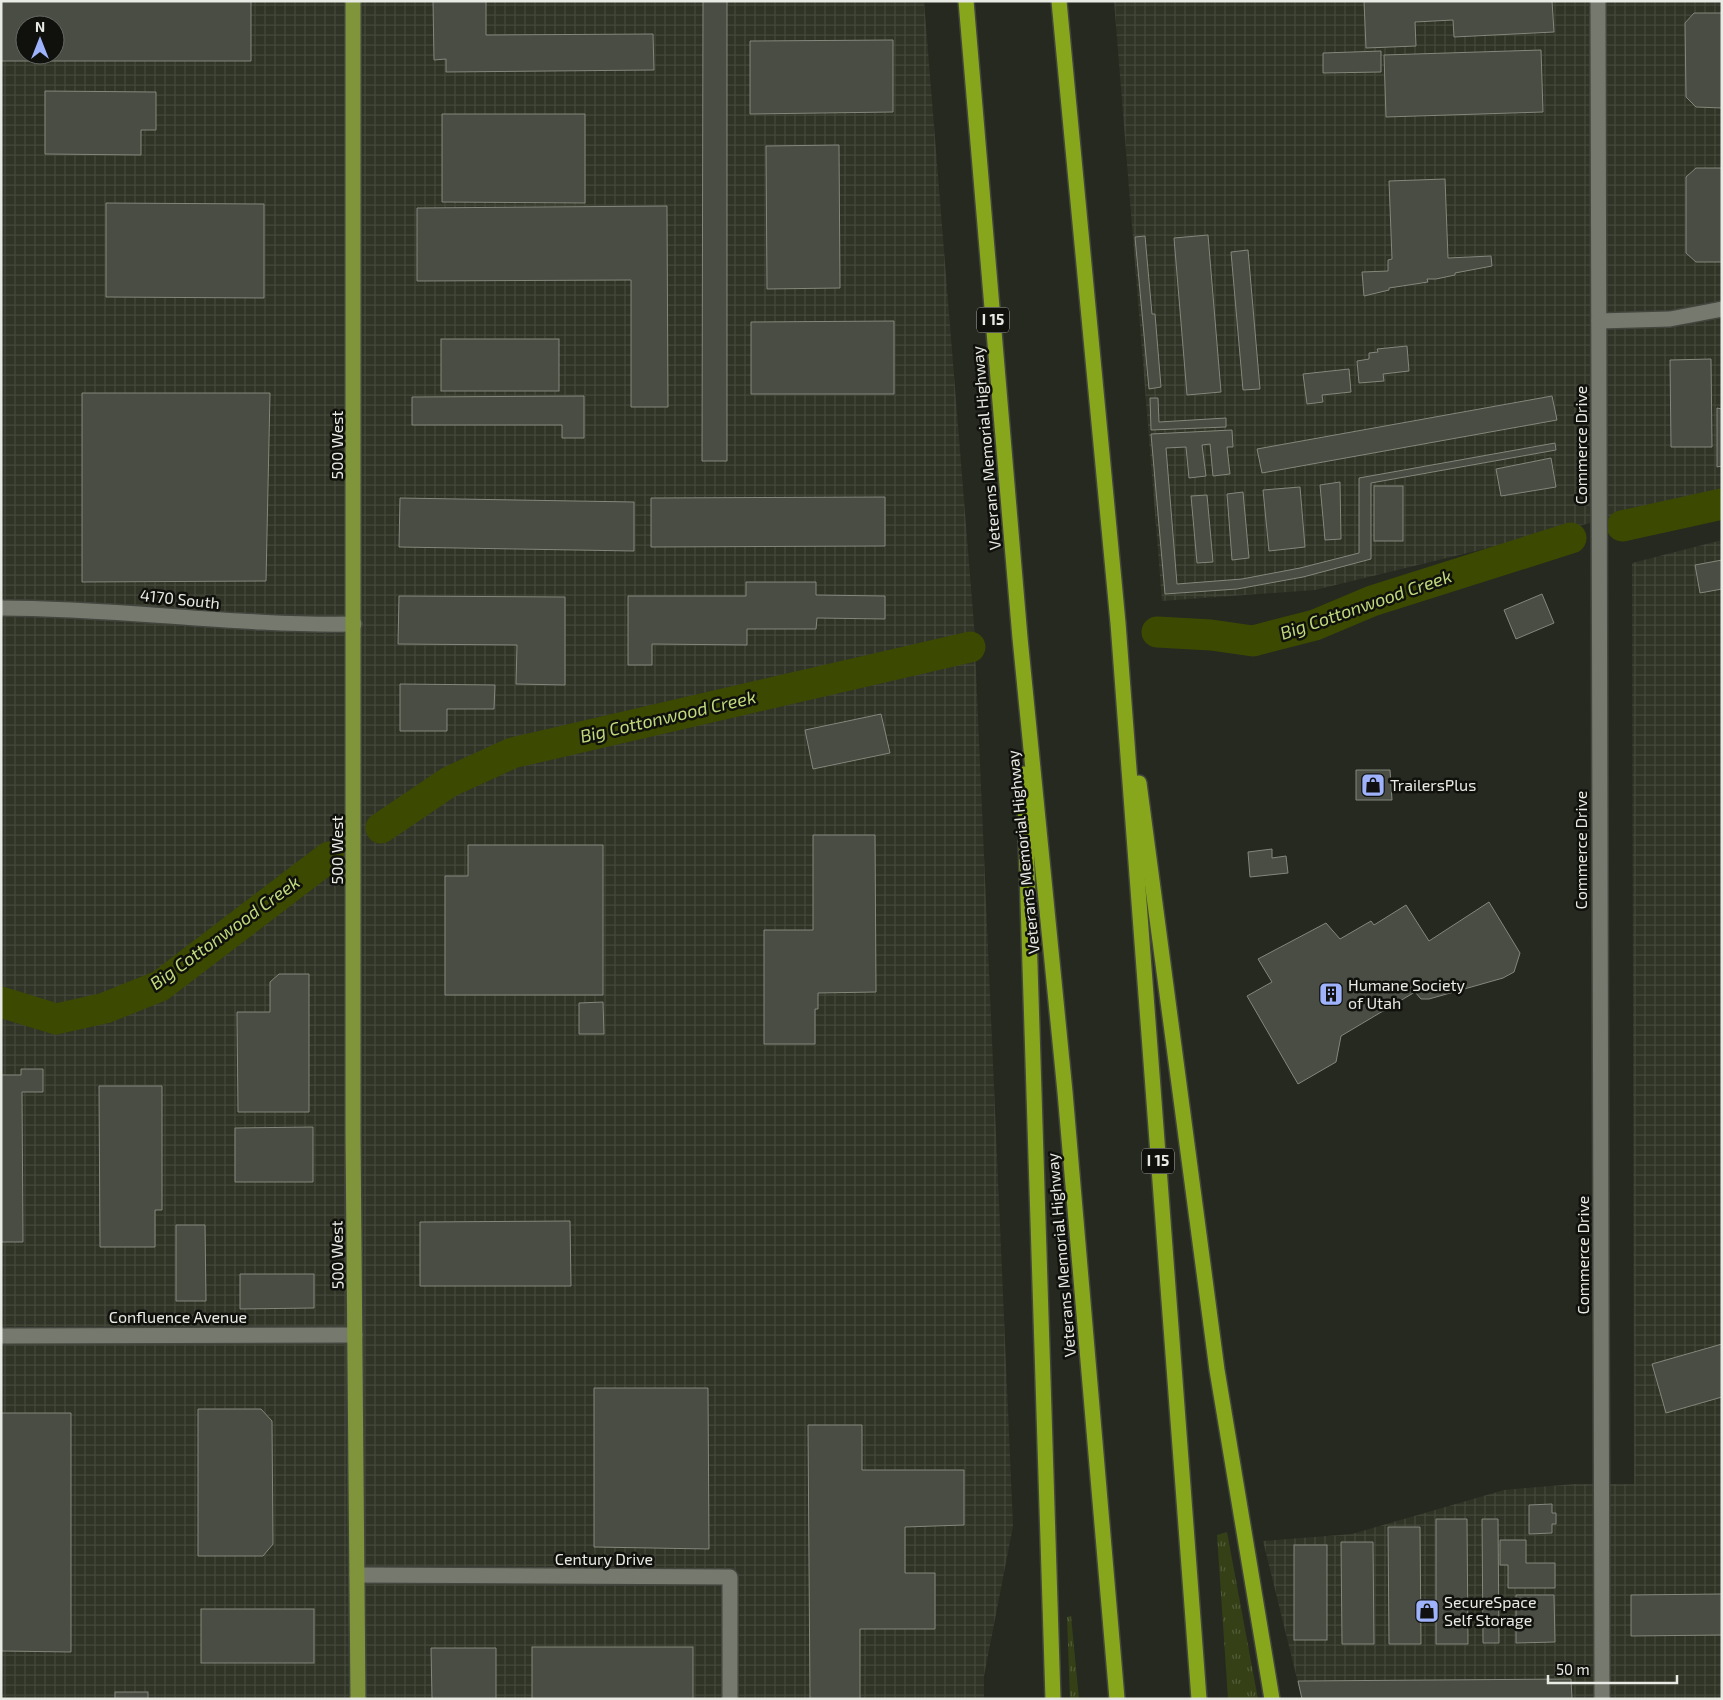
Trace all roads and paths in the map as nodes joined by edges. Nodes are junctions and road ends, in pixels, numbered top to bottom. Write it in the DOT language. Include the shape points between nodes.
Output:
graph roads {
  1 [pos="353,1"];
  2 [pos="966,1"];
  3 [pos="1059,1"];
  4 [pos="1598,1"];
  5 [pos="1722,309"];
  6 [pos="1599,321"];
  7 [pos="1,608"];
  8 [pos="1118,623"];
  9 [pos="354,624"];
  10 [pos="1020,638"];
  11 [pos="355,1335"];
  12 [pos="1,1336"];
  13 [pos="357,1576"];
  14 [pos="358,1699"];
  15 [pos="730,1699"];
  16 [pos="1053,1699"];
  17 [pos="1118,1699"];
  18 [pos="1199,1699"];
  19 [pos="1272,1699"];
  20 [pos="1602,1699"];
  1 -- 9 [label="main road, 500 West"];
  2 -- 10 [label="highway, Veterans Memorial Highway / I 15"];
  3 -- 8 [label="highway, I 15"];
  4 -- 6 [label="street, Commerce Drive"];
  5 -- 6 [label="street" via="1670,319"];
  6 -- 20 [label="street, Commerce Drive"];
  7 -- 9 [label="street, 4170 South" via="98,610 224,622"];
  8 -- 18 [label="highway, I 15"];
  8 -- 19 [label="highway" via="1217,1370"];
  9 -- 11 [label="main road, 500 West"];
  10 -- 16 [label="highway"];
  10 -- 17 [label="highway, Veterans Memorial Highway / I 15"];
  11 -- 12 [label="street, Confluence Avenue"];
  11 -- 13 [label="main road, 500 West"];
  13 -- 14 [label="main road, 500 West"];
  13 -- 15 [label="street, Century Drive" via="730,1577"];
}
